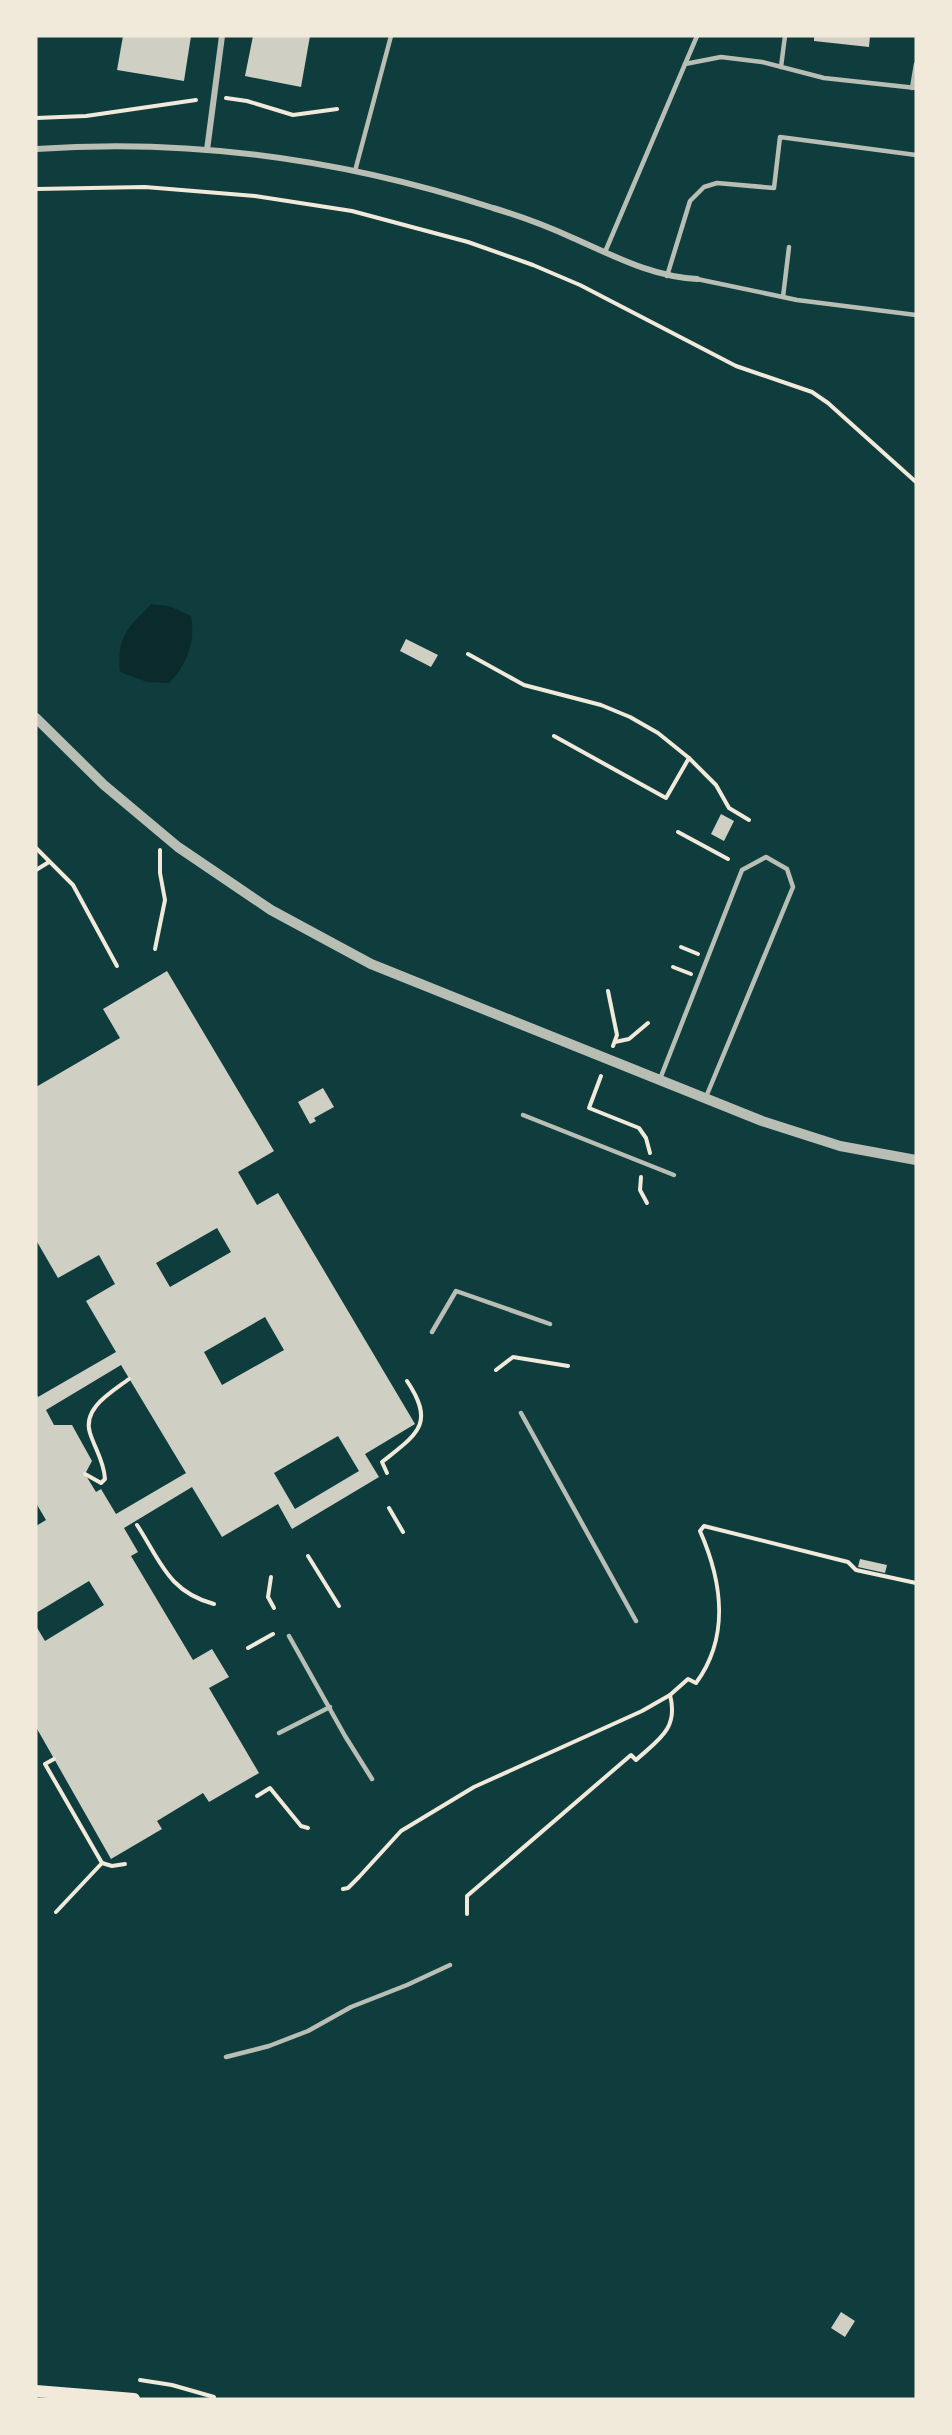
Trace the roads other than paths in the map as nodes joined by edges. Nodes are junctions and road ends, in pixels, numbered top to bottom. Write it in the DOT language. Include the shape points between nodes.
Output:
graph roads {
  1 [pos="222,36"];
  2 [pos="391,36"];
  3 [pos="698,36"];
  4 [pos="785,36"];
  5 [pos="685,64"];
  6 [pos="916,64"];
  7 [pos="781,68"];
  8 [pos="914,88"];
  9 [pos="36,149"];
  10 [pos="207,150"];
  11 [pos="916,155"];
  12 [pos="355,171"];
  13 [pos="789,247"];
  14 [pos="605,252"];
  15 [pos="667,276"];
  16 [pos="698,279"];
  17 [pos="783,297"];
  18 [pos="916,315"];
  19 [pos="36,718"];
  20 [pos="659,1081"];
  21 [pos="704,1100"];
  22 [pos="523,1115"];
  23 [pos="916,1160"];
  24 [pos="674,1175"];
  25 [pos="550,1324"];
  26 [pos="432,1332"];
  27 [pos="521,1413"];
  28 [pos="636,1621"];
  29 [pos="289,1636"];
  30 [pos="330,1707"];
  31 [pos="279,1733"];
  32 [pos="372,1779"];
  33 [pos="450,1965"];
  34 [pos="226,2057"];
  35 [pos="36,2391"];
  36 [pos="134,2399"];
  1 -- 10 [label="street"];
  2 -- 12 [label="lane"];
  3 -- 5 [label="lane"];
  4 -- 7 [label="lane"];
  5 -- 7 [label="lane" via="721,57"];
  5 -- 14 [label="lane"];
  6 -- 8 [label="lane"];
  7 -- 8 [label="lane" via="824,78"];
  9 -- 10 [label="street" via="110,146"];
  10 -- 12 [label="street"];
  11 -- 15 [label="lane" via="780,137 774,188 717,183 704,187 690,201"];
  12 -- 14 [label="street" via="438,190"];
  13 -- 17 [label="lane"];
  14 -- 15 [label="street"];
  15 -- 16 [label="street"];
  16 -- 17 [label="lane"];
  17 -- 18 [label="lane"];
  19 -- 20 [label="street" via="150,825 210,870 301,928 406,979"];
  20 -- 21 [label="street"];
  20 -- 21 [label="lane" via="742,870 766,857 787,869 793,887"];
  21 -- 23 [label="street" via="829,1143"];
  22 -- 24 [label="lane"];
  25 -- 26 [label="lane" via="456,1292"];
  27 -- 28 [label="lane"];
  29 -- 30 [label="lane"];
  30 -- 31 [label="lane"];
  30 -- 32 [label="lane"];
  33 -- 34 [label="lane" via="351,2007 308,2031"];
  35 -- 36 [label="main road"];
}
